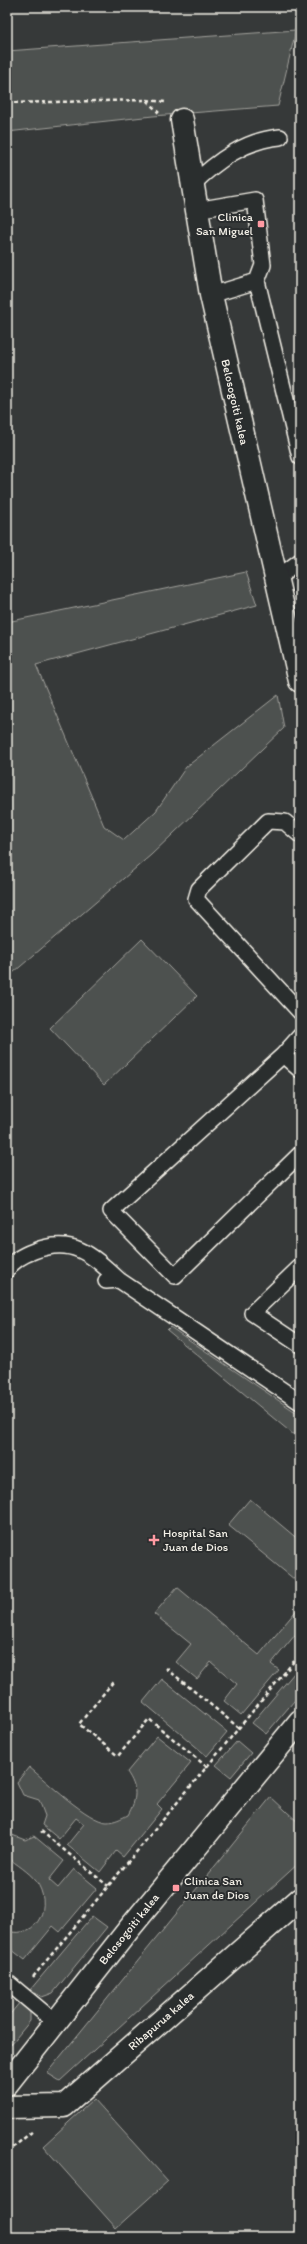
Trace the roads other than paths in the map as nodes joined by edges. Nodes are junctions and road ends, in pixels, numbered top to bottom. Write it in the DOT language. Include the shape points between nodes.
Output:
graph roads {
  1 [pos="172,118"];
  2 [pos="280,137"];
  3 [pos="192,185"];
  4 [pos="196,210"];
  5 [pos="258,281"];
  6 [pos="211,295"];
  7 [pos="300,457"];
  8 [pos="300,561"];
  9 [pos="276,579"];
  10 [pos="300,682"];
  11 [pos="300,835"];
  12 [pos="300,1012"];
  13 [pos="300,1036"];
  14 [pos="283,1055"];
  15 [pos="300,1070"];
  16 [pos="300,1154"];
  17 [pos="300,1268"];
  18 [pos="7,1270"];
  19 [pos="300,1345"];
  20 [pos="300,1402"];
  21 [pos="300,1721"];
  22 [pos="300,1899"];
  23 [pos="7,1982"];
  24 [pos="55,2022"];
  25 [pos="7,2084"];
  26 [pos="7,2107"];
  1 -- 3 [label="street, Belosogoiti kalea"];
  2 -- 3 [label="lane" via="246,145 215,163"];
  3 -- 4 [label="street, Belosogoiti kalea"];
  4 -- 5 [label="lane" via="255,200 263,264"];
  4 -- 6 [label="street, Belosogoiti kalea"];
  5 -- 6 [label="lane"];
  5 -- 7 [label="lane"];
  6 -- 9 [label="street, Belosogoiti kalea"];
  8 -- 9 [label="lane"];
  9 -- 10 [label="street, Belosogoiti kalea"];
  11 -- 12 [label="lane" via="285,822 268,821 200,889 196,899"];
  13 -- 14 [label="lane"];
  14 -- 15 [label="lane"];
  14 -- 16 [label="lane" via="111,1211 175,1276"];
  17 -- 19 [label="lane" via="252,1313"];
  18 -- 20 [label="lane" via="22,1255 50,1245 77,1247 102,1264 113,1280"];
  21 -- 24 [label="street, Belosogoiti kalea"];
  22 -- 26 [label="street, Ribapurua kalea" via="64,2106"];
  23 -- 24 [label="lane"];
  24 -- 25 [label="street, Belosogoiti kalea"];
}
